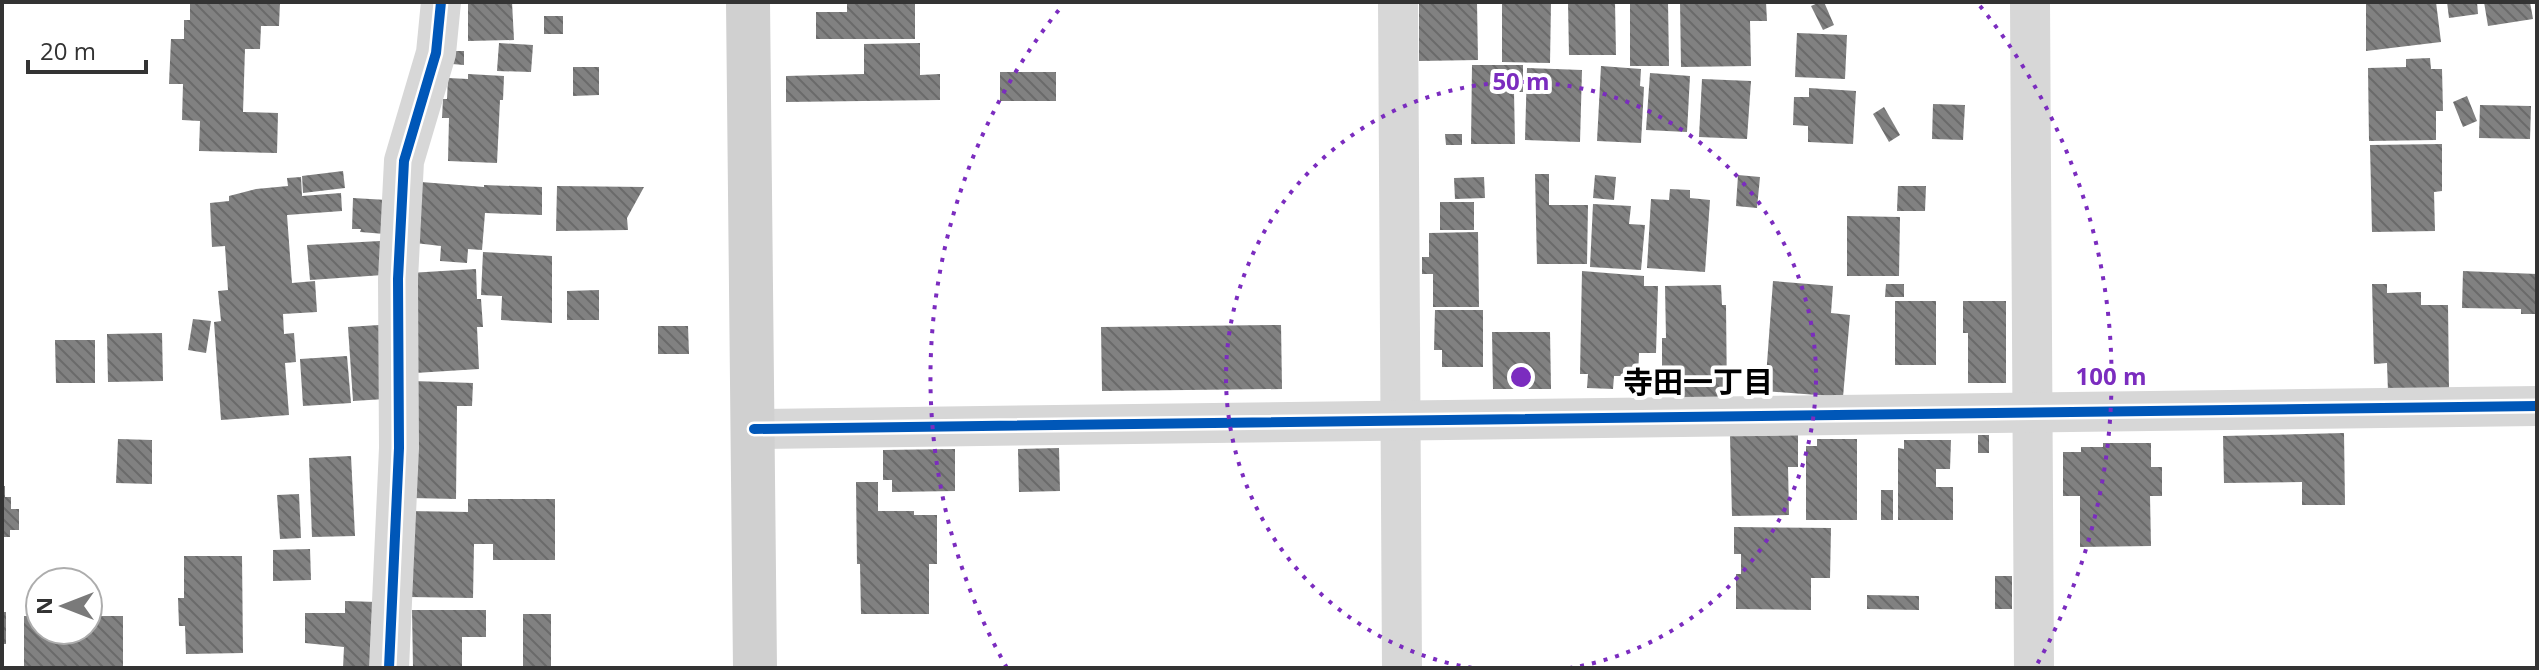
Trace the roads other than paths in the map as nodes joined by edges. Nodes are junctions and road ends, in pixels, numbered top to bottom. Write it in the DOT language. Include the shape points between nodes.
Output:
graph roads {
  1 [pos="441,2"];
  2 [pos="748,2"];
  3 [pos="1398,2"];
  4 [pos="2030,2"];
  5 [pos="2537,406"];
  6 [pos="2031,412"];
  7 [pos="1400,421"];
  8 [pos="754,429"];
  9 [pos="389,668"];
  10 [pos="755,668"];
  11 [pos="1402,668"];
  12 [pos="2034,668"];
  1 -- 9 [label="street" via="436,53 404,161"];
  2 -- 8 [label="street"];
  3 -- 7 [label="street"];
  4 -- 6 [label="street"];
  5 -- 6 [label="street"];
  6 -- 7 [label="street"];
  6 -- 12 [label="street"];
  7 -- 8 [label="street"];
  7 -- 11 [label="street"];
  8 -- 10 [label="street"];
}
